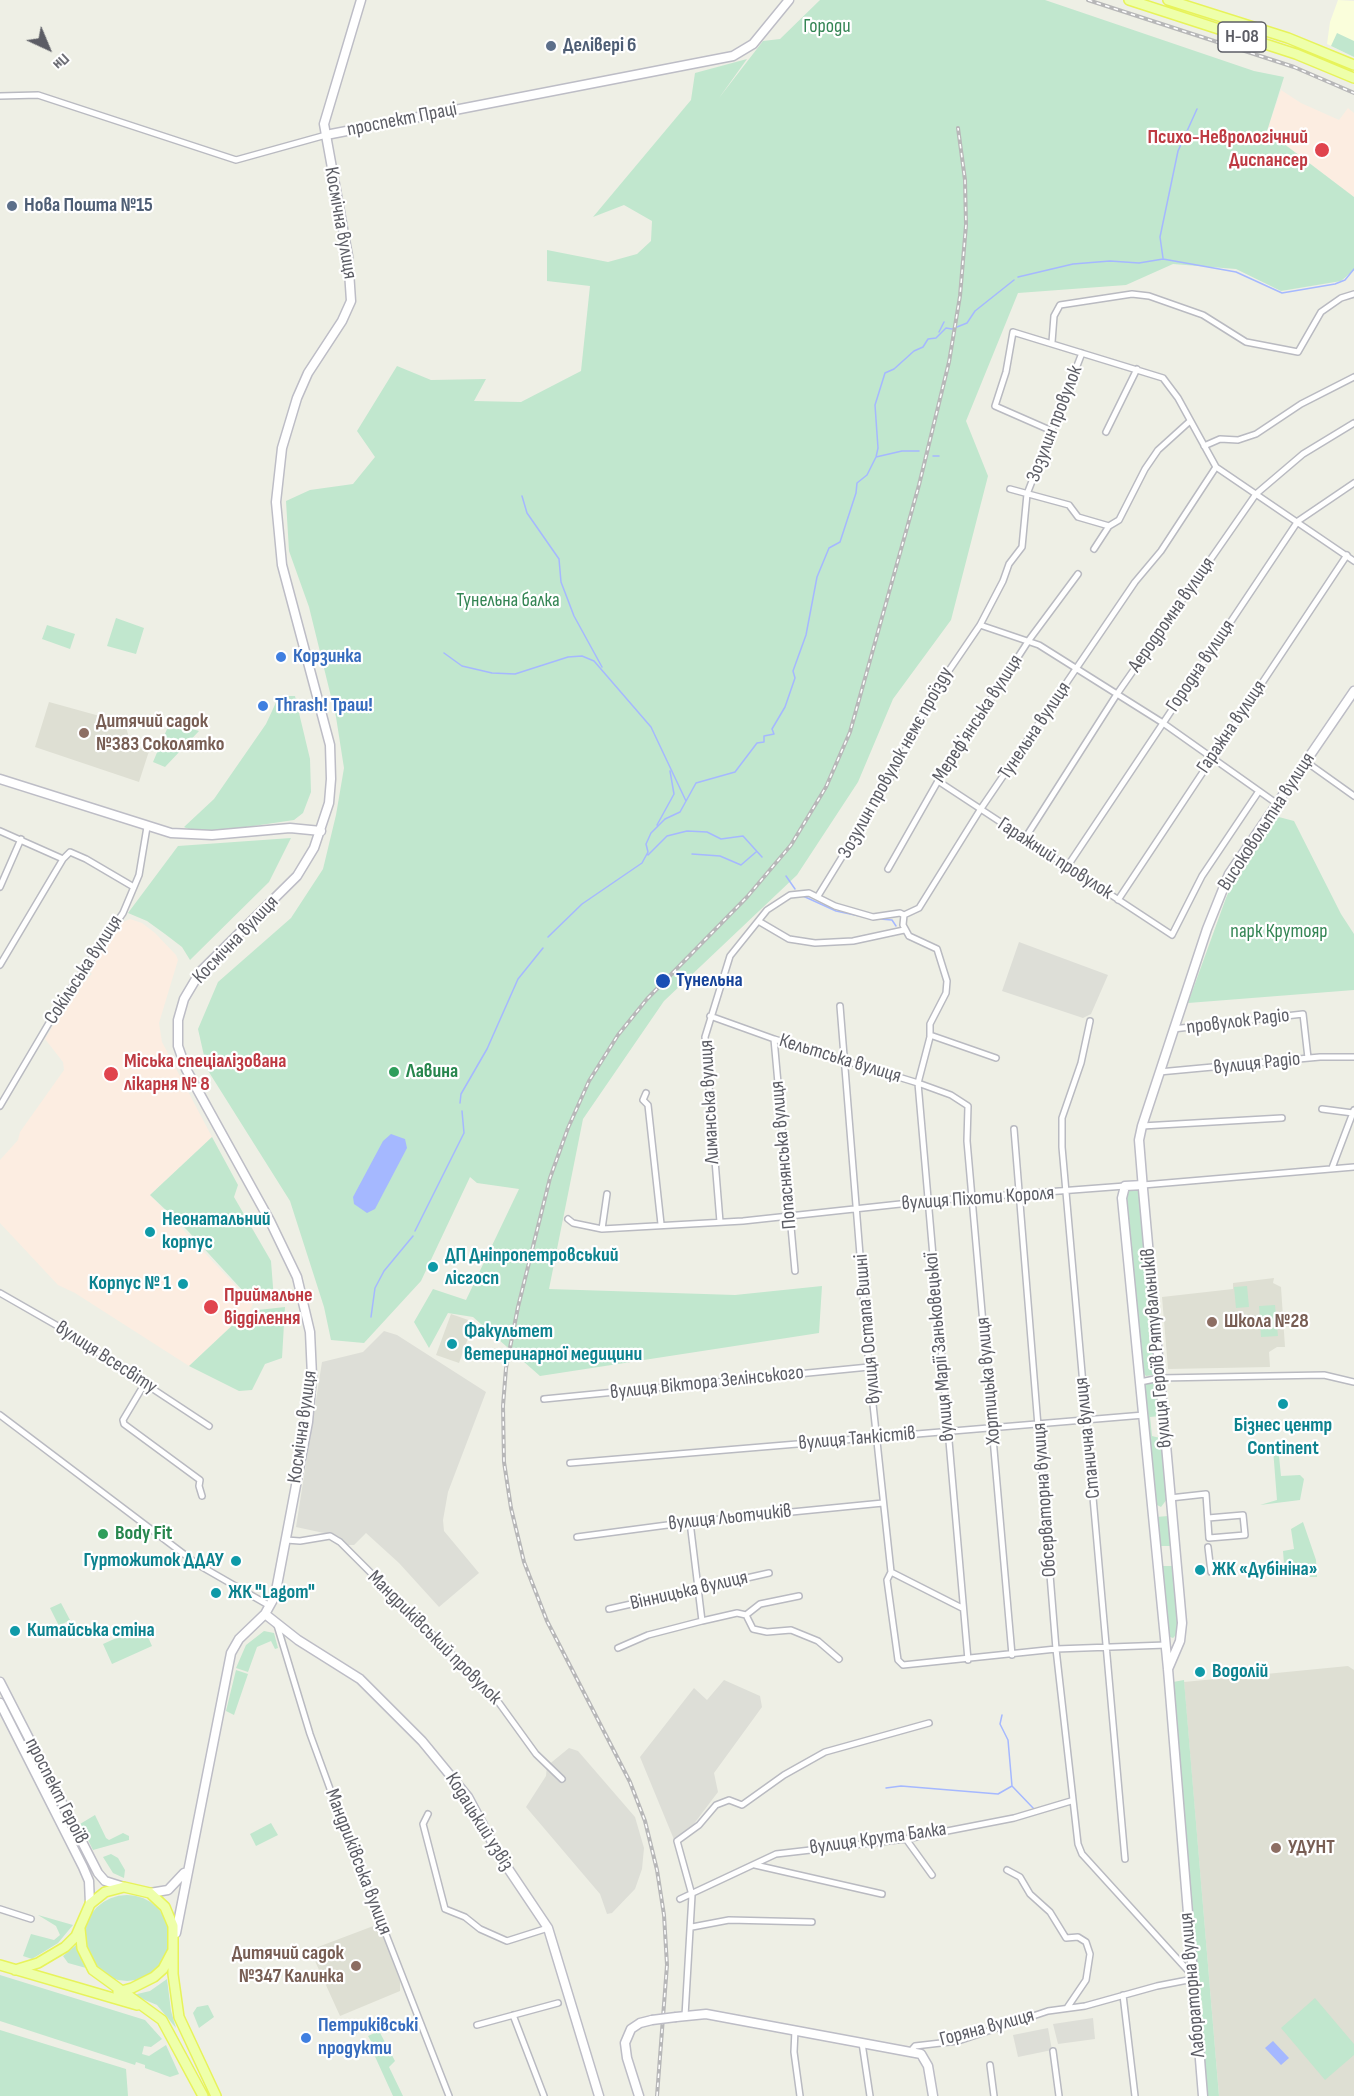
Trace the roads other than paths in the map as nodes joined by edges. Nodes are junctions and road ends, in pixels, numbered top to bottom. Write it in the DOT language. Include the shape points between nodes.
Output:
graph roads {
  1 [pos="362,0"];
  2 [pos="789,0"];
  3 [pos="1129,0"];
  4 [pos="1168,0"];
  5 [pos="1354,65"];
  6 [pos="1354,78"];
  7 [pos="0,96"];
  8 [pos="326,135"];
  9 [pos="1354,294"];
  10 [pos="1052,342"];
  11 [pos="1082,353"];
  12 [pos="1137,369"];
  13 [pos="1354,376"];
  14 [pos="1190,421"];
  15 [pos="1354,423"];
  16 [pos="1052,431"];
  17 [pos="1106,432"];
  18 [pos="1204,446"];
  19 [pos="1216,467"];
  20 [pos="1354,483"];
  21 [pos="1011,489"];
  22 [pos="1027,494"];
  23 [pos="1256,494"];
  24 [pos="1298,522"];
  25 [pos="1109,526"];
  26 [pos="1094,549"];
  27 [pos="1347,555"];
  28 [pos="1354,561"];
  29 [pos="1078,574"];
  30 [pos="978,628"];
  31 [pos="1029,640"];
  32 [pos="1077,668"];
  33 [pos="1354,691"];
  34 [pos="1117,694"];
  35 [pos="1163,723"];
  36 [pos="1212,758"];
  37 [pos="1305,761"];
  38 [pos="0,779"];
  39 [pos="938,781"];
  40 [pos="1259,791"];
  41 [pos="1354,796"];
  42 [pos="1276,802"];
  43 [pos="980,810"];
  44 [pos="147,826"];
  45 [pos="0,831"];
  46 [pos="321,831"];
  47 [pos="21,839"];
  48 [pos="1024,840"];
  49 [pos="63,859"];
  50 [pos="1067,867"];
  51 [pos="888,869"];
  52 [pos="0,886"];
  53 [pos="132,886"];
  54 [pos="818,896"];
  55 [pos="1118,900"];
  56 [pos="904,915"];
  57 [pos="760,922"];
  58 [pos="904,930"];
  59 [pos="1172,935"];
  60 [pos="0,966"];
  61 [pos="840,1006"];
  62 [pos="710,1016"];
  63 [pos="1090,1020"];
  64 [pos="1173,1029"];
  65 [pos="930,1035"];
  66 [pos="774,1039"];
  67 [pos="1354,1057"];
  68 [pos="996,1058"];
  69 [pos="1308,1058"];
  70 [pos="845,1062"];
  71 [pos="1159,1072"];
  72 [pos="918,1083"];
  73 [pos="646,1093"];
  74 [pos="0,1106"];
  75 [pos="968,1106"];
  76 [pos="1322,1109"];
  77 [pos="1353,1111"];
  78 [pos="1282,1118"];
  79 [pos="1142,1126"];
  80 [pos="1014,1129"];
  81 [pos="1354,1167"];
  82 [pos="1332,1168"];
  83 [pos="1143,1185"];
  84 [pos="1125,1186"];
  85 [pos="1066,1192"];
  86 [pos="607,1194"];
  87 [pos="1020,1195"];
  88 [pos="973,1199"];
  89 [pos="928,1202"];
  90 [pos="858,1209"];
  91 [pos="789,1215"];
  92 [pos="568,1219"];
  93 [pos="720,1222"];
  94 [pos="661,1224"];
  95 [pos="602,1230"];
  96 [pos="795,1271"];
  97 [pos="0,1293"];
  98 [pos="869,1367"];
  99 [pos="1160,1378"];
  100 [pos="1140,1382"];
  101 [pos="1354,1382"];
  102 [pos="145,1383"];
  103 [pos="544,1399"];
  104 [pos="0,1415"];
  105 [pos="1144,1415"];
  106 [pos="1088,1420"];
  107 [pos="1039,1424"];
  108 [pos="209,1426"];
  109 [pos="993,1428"];
  110 [pos="947,1432"];
  111 [pos="878,1438"];
  112 [pos="570,1463"];
  113 [pos="202,1496"];
  114 [pos="1170,1498"];
  115 [pos="883,1503"];
  116 [pos="1208,1518"];
  117 [pos="690,1522"];
  118 [pos="577,1537"];
  119 [pos="286,1540"];
  120 [pos="1208,1547"];
  121 [pos="1222,1570"];
  122 [pos="891,1572"];
  123 [pos="769,1573"];
  124 [pos="698,1589"];
  125 [pos="799,1596"];
  126 [pos="271,1606"];
  127 [pos="962,1608"];
  128 [pos="609,1610"];
  129 [pos="265,1614"];
  130 [pos="746,1615"];
  131 [pos="702,1621"];
  132 [pos="277,1625"];
  133 [pos="1166,1645"];
  134 [pos="1106,1647"];
  135 [pos="618,1648"];
  136 [pos="1056,1649"];
  137 [pos="1012,1655"];
  138 [pos="839,1659"];
  139 [pos="968,1660"];
  140 [pos="1168,1669"];
  141 [pos="0,1682"];
  142 [pos="0,1703"];
  143 [pos="15,1710"];
  144 [pos="6,1714"];
  145 [pos="929,1723"];
  146 [pos="562,1779"];
  147 [pos="1071,1801"];
  148 [pos="428,1814"];
  149 [pos="906,1839"];
  150 [pos="1125,1859"];
  151 [pos="755,1865"];
  152 [pos="187,1867"];
  153 [pos="1007,1870"];
  154 [pos="1184,1874"];
  155 [pos="933,1875"];
  156 [pos="124,1887"];
  157 [pos="150,1893"];
  158 [pos="882,1894"];
  159 [pos="692,1895"];
  160 [pos="680,1899"];
  161 [pos="90,1905"];
  162 [pos="0,1909"];
  163 [pos="31,1919"];
  164 [pos="812,1922"];
  165 [pos="81,1926"];
  166 [pos="692,1927"];
  167 [pos="548,1928"];
  168 [pos="175,1936"];
  169 [pos="173,1950"];
  170 [pos="0,1965"];
  171 [pos="15,1970"];
  172 [pos="1193,1978"];
  173 [pos="144,1982"];
  174 [pos="110,1983"];
  175 [pos="122,1991"];
  176 [pos="100,1994"];
  177 [pos="1123,1995"];
  178 [pos="558,2003"];
  179 [pos="148,2008"];
  180 [pos="1067,2008"];
  181 [pos="513,2015"];
  182 [pos="681,2016"];
  183 [pos="477,2025"];
  184 [pos="795,2030"];
  185 [pos="862,2043"];
  186 [pos="1053,2051"];
  187 [pos="910,2052"];
  188 [pos="990,2065"];
  189 [pos="203,2096"];
  190 [pos="216,2096"];
  191 [pos="449,2096"];
  192 [pos="544,2096"];
  193 [pos="599,2096"];
  194 [pos="639,2096"];
  195 [pos="800,2096"];
  196 [pos="870,2096"];
  197 [pos="933,2096"];
  198 [pos="994,2096"];
  199 [pos="1059,2096"];
  200 [pos="1135,2096"];
  201 [pos="1203,2096"];
  1 -- 8 [label="main road, Космічна вулиця" via="326,112"];
  2 -- 8 [label="main road, проспект Праці" via="753,44 727,57"];
  3 -- 6 [label="main road, Н-08" via="1296,54"];
  4 -- 5 [label="main road, Н-08" via="1288,38"];
  7 -- 8 [label="street, проспект Праці" via="38,95 236,160"];
  8 -- 46 [label="main road, Космічна вулиця" via="348,256 351,301 297,398 282,448 276,502 282,565 330,745 330,787"];
  9 -- 10 [label="street" via="1321,312 1298,352 1246,342 1203,315 1132,294 1060,305 1054,316"];
  10 -- 11 [label="street"];
  10 -- 16 [label="street" via="1013,332 995,406"];
  11 -- 12 [label="street"];
  11 -- 16 [label="street, Зозулин провулок"];
  12 -- 14 [label="street" via="1163,378"];
  12 -- 17 [label="street"];
  13 -- 18 [label="street" via="1256,434 1238,440 1220,439"];
  14 -- 18 [label="street"];
  14 -- 25 [label="street" via="1158,450 1119,520"];
  15 -- 23 [label="street, Аеродромна вулиця" via="1303,454"];
  16 -- 22 [label="street, Зозулин провулок"];
  18 -- 19 [label="street"];
  19 -- 23 [label="street"];
  19 -- 32 [label="street, Тунельна вулиця"];
  20 -- 24 [label="street, Городна вулиця"];
  21 -- 22 [label="street, Зозулин провулок"];
  22 -- 25 [label="street, Зозулин провулок" via="1069,505 1078,518"];
  22 -- 30 [label="street, Зозулин провулок" via="1022,547 1009,564"];
  23 -- 24 [label="street"];
  23 -- 34 [label="street, Аеродромна вулиця"];
  24 -- 27 [label="street"];
  24 -- 35 [label="street, Городна вулиця"];
  25 -- 26 [label="street"];
  27 -- 28 [label="street"];
  27 -- 36 [label="street, Гаражна вулиця"];
  29 -- 31 [label="street, Мерефʼянська вулиця"];
  30 -- 31 [label="street"];
  30 -- 54 [label="street, Зозулин провулок немє проїзду" via="931,697 888,783"];
  31 -- 32 [label="street"];
  31 -- 39 [label="street, Мерефʼянська вулиця"];
  32 -- 34 [label="street"];
  32 -- 43 [label="street, Тунельна вулиця"];
  33 -- 37 [label="main road, Високовольтна вулиця"];
  34 -- 35 [label="street"];
  34 -- 48 [label="street, Аеродромна вулиця"];
  35 -- 36 [label="street"];
  35 -- 50 [label="street, Городна вулиця"];
  36 -- 40 [label="street"];
  36 -- 55 [label="street, Гаражна вулиця"];
  37 -- 41 [label="street"];
  37 -- 42 [label="main road, Високовольтна вулиця"];
  38 -- 44 [label="main road"];
  39 -- 43 [label="street, Гаражний провулок"];
  39 -- 51 [label="street, Мерефʼянська вулиця"];
  40 -- 42 [label="street"];
  40 -- 59 [label="street, Високовольтна вулиця" via="1202,876"];
  42 -- 64 [label="main road, Високовольтна вулиця" via="1220,892"];
  43 -- 48 [label="street, Гаражний провулок"];
  43 -- 56 [label="street, Тунельна вулиця" via="922,904"];
  44 -- 46 [label="main road" via="191,835 290,828"];
  44 -- 53 [label="street, Сокільська вулиця" via="143,860"];
  45 -- 47 [label="street"];
  46 -- 119 [label="main road, Космічна вулиця" via="297,876 195,979 178,1020 178,1046 183,1062 281,1242 303,1297 310,1332 312,1385"];
  47 -- 49 [label="street"];
  47 -- 52 [label="street"];
  48 -- 50 [label="street, Гаражний провулок"];
  49 -- 53 [label="street" via="70,852"];
  49 -- 60 [label="street"];
  50 -- 55 [label="street, Гаражний провулок"];
  53 -- 74 [label="street, Сокільська вулиця" via="123,913 59,1006"];
  54 -- 56 [label="street" via="859,914"];
  54 -- 57 [label="street, Лиманська вулиця" via="790,895 767,910"];
  55 -- 59 [label="street, Гаражний провулок"];
  56 -- 58 [label="street"];
  57 -- 58 [label="street" via="789,939 815,943 853,941"];
  57 -- 62 [label="street, Лиманська вулиця" via="730,956"];
  58 -- 65 [label="street, вулиця Марії Заньковецької" via="917,941 937,949 946,973 946,993 930,1024"];
  61 -- 70 [label="street, вулиця Остапа Вишні"];
  62 -- 66 [label="street, Кельтська вулиця"];
  62 -- 93 [label="street, Лиманська вулиця" via="705,1037 706,1065"];
  63 -- 85 [label="street, Станична вулиця" via="1081,1063 1062,1118"];
  64 -- 69 [label="street, провулок Радіо" via="1303,1014"];
  64 -- 71 [label="main road, вулиця Героїв Рятувальників"];
  65 -- 68 [label="street"];
  65 -- 72 [label="street, вулиця Марії Заньковецької"];
  66 -- 70 [label="street, Кельтська вулиця"];
  66 -- 91 [label="street, Попаснянська вулиця"];
  67 -- 69 [label="street, вулиця Радіо"];
  69 -- 71 [label="street, вулиця Радіо"];
  70 -- 72 [label="street, Кельтська вулиця"];
  70 -- 90 [label="street, вулиця Остапа Вишні"];
  71 -- 79 [label="main road, вулиця Героїв Рятувальників"];
  72 -- 75 [label="street, Кельтська вулиця"];
  72 -- 89 [label="street, вулиця Марії Заньковецької"];
  73 -- 94 [label="street" via="643,1100 648,1105"];
  75 -- 88 [label="street, Хортицька вулиця"];
  76 -- 77 [label="street"];
  77 -- 82 [label="street"];
  78 -- 79 [label="street"];
  79 -- 83 [label="main road, вулиця Героїв Рятувальників" via="1139,1140"];
  80 -- 87 [label="street, Обсерваторна вулиця"];
  81 -- 82 [label="street, вулиця Піхоти Короля"];
  82 -- 83 [label="street, вулиця Піхоти Короля"];
  83 -- 84 [label="main road, вулиця Піхоти Короля"];
  83 -- 99 [label="main road, вулиця Героїв Рятувальників"];
  84 -- 85 [label="street, вулиця Піхоти Короля"];
  84 -- 100 [label="main road, вулиця Героїв Рятувальників" via="1122,1198"];
  85 -- 87 [label="street, вулиця Піхоти Короля"];
  85 -- 106 [label="street, Станична вулиця"];
  86 -- 95 [label="street"];
  87 -- 88 [label="street, вулиця Піхоти Короля"];
  87 -- 107 [label="street, Обсерваторна вулиця"];
  88 -- 89 [label="street, вулиця Піхоти Короля"];
  88 -- 109 [label="street, Хортицька вулиця"];
  89 -- 90 [label="street, вулиця Піхоти Короля"];
  89 -- 110 [label="street, вулиця Марії Заньковецької"];
  90 -- 91 [label="street, вулиця Піхоти Короля"];
  90 -- 98 [label="street, вулиця Остапа Вишні"];
  91 -- 93 [label="street, вулиця Піхоти Короля"];
  91 -- 96 [label="street, Попаснянська вулиця"];
  92 -- 95 [label="street, вулиця Піхоти Короля"];
  93 -- 94 [label="street, вулиця Піхоти Короля"];
  94 -- 95 [label="street, вулиця Піхоти Короля"];
  97 -- 102 [label="street, вулиця Всесвіту" via="56,1324"];
  98 -- 103 [label="street, вулиця Віктора Зелінського"];
  98 -- 111 [label="street, вулиця Остапа Вишні"];
  99 -- 100 [label="street"];
  99 -- 101 [label="street" via="1324,1375"];
  99 -- 114 [label="main road, вулиця Героїв Рятувальників"];
  100 -- 105 [label="main road, вулиця Героїв Рятувальників"];
  102 -- 108 [label="street, вулиця Всесвіту"];
  102 -- 113 [label="street" via="124,1424 200,1479"];
  104 -- 126 [label="street" via="197,1564"];
  105 -- 106 [label="street, вулиця Танкістів"];
  105 -- 133 [label="main road, вулиця Героїв Рятувальників"];
  106 -- 107 [label="street, вулиця Танкістів"];
  106 -- 134 [label="street, Станична вулиця"];
  107 -- 109 [label="street, вулиця Танкістів"];
  107 -- 136 [label="street, Обсерваторна вулиця"];
  109 -- 110 [label="street, вулиця Танкістів"];
  109 -- 137 [label="street, Хортицька вулиця"];
  110 -- 111 [label="street, вулиця Танкістів"];
  110 -- 127 [label="street, вулиця Марії Заньковецької"];
  111 -- 112 [label="street, вулиця Танкістів"];
  111 -- 115 [label="street, вулиця Остапа Вишні"];
  114 -- 116 [label="street" via="1206,1494"];
  114 -- 140 [label="main road, вулиця Героїв Рятувальників" via="1182,1632"];
  115 -- 117 [label="street, вулиця Льотчиків"];
  115 -- 122 [label="street, вулиця Остапа Вишні"];
  116 -- 116 [label="street" via="1209,1538 1245,1535 1243,1515"];
  117 -- 118 [label="street, вулиця Льотчиків"];
  117 -- 124 [label="street"];
  119 -- 126 [label="main road, Космічна вулиця"];
  119 -- 146 [label="street, Мандриківський провулок" via="330,1536 340,1542 494,1696 536,1754"];
  120 -- 121 [label="street" via="1211,1572"];
  122 -- 127 [label="street"];
  122 -- 139 [label="street, вулиця Остапа Вишні" via="887,1580 899,1662 905,1665"];
  123 -- 124 [label="street, Вінницька вулиця"];
  124 -- 128 [label="street, Вінницька вулиця"];
  124 -- 131 [label="street"];
  125 -- 130 [label="street" via="760,1604"];
  126 -- 129 [label="main road, Космічна вулиця"];
  127 -- 139 [label="street, вулиця Марії Заньковецької"];
  129 -- 132 [label="main road, Кодацький узвіз"];
  129 -- 152 [label="main road, Космічна вулиця" via="236,1642 231,1653"];
  130 -- 131 [label="street" via="737,1613"];
  130 -- 138 [label="street" via="753,1629 790,1630 818,1641"];
  131 -- 135 [label="street" via="648,1635"];
  132 -- 167 [label="main road, Кодацький узвіз" via="360,1679 422,1742 468,1797 499,1855"];
  132 -- 191 [label="street, Мандриківська вулиця" via="327,1782"];
  133 -- 134 [label="street"];
  133 -- 140 [label="main road, вулиця Героїв Рятувальників"];
  134 -- 136 [label="street"];
  134 -- 150 [label="street, Станична вулиця"];
  136 -- 137 [label="street"];
  136 -- 147 [label="street, Обсерваторна вулиця"];
  137 -- 139 [label="street"];
  140 -- 154 [label="main road, вулиця Героїв Рятувальників"];
  141 -- 143 [label="main road, проспект Героїв"];
  142 -- 144 [label="main road, проспект Героїв"];
  143 -- 144 [label="main road"];
  143 -- 156 [label="main road, проспект Героїв" via="98,1873 105,1881"];
  144 -- 161 [label="main road, проспект Героїв" via="83,1867 90,1887"];
  145 -- 159 [label="street" via="825,1752 742,1805 729,1800 716,1804 699,1825 677,1841"];
  147 -- 149 [label="street, вулиця Крута Балка" via="1014,1818"];
  147 -- 172 [label="street, Обсерваторна вулиця" via="1079,1850"];
  148 -- 167 [label="street" via="423,1824 445,1909 507,1941"];
  149 -- 151 [label="street, вулиця Крута Балка" via="790,1851"];
  149 -- 155 [label="street"];
  151 -- 158 [label="street"];
  151 -- 159 [label="street, вулиця Крута Балка"];
  152 -- 157 [label="main road, Космічна вулиця" via="168,1890"];
  152 -- 168 [label="main road, Космічна вулиця"];
  153 -- 180 [label="street" via="1020,1877 1066,1938 1083,1938 1090,1954 1086,1980"];
  154 -- 172 [label="main road, Лабораторна вулиця"];
  156 -- 157 [label="main road"];
  156 -- 161 [label="main road" via="105,1892"];
  157 -- 168 [label="main road" via="165,1907"];
  159 -- 160 [label="street, вулиця Крута Балка"];
  159 -- 166 [label="street"];
  161 -- 165 [label="main road"];
  162 -- 163 [label="street"];
  164 -- 166 [label="street" via="729,1920"];
  165 -- 171 [label="main road" via="57,1953"];
  165 -- 174 [label="main road" via="85,1958"];
  166 -- 182 [label="street"];
  167 -- 193 [label="main road, Кодацький узвіз"];
  168 -- 169 [label="main road"];
  169 -- 173 [label="main road" via="163,1969"];
  169 -- 190 [label="main road" via="174,1993 180,2018"];
  170 -- 171 [label="main road"];
  171 -- 176 [label="main road"];
  172 -- 177 [label="street, Горяна вулиця"];
  172 -- 201 [label="main road, Лабораторна вулиця"];
  173 -- 174 [label="main road"];
  173 -- 175 [label="main road"];
  174 -- 175 [label="main road"];
  175 -- 176 [label="main road"];
  175 -- 179 [label="main road"];
  176 -- 179 [label="main road"];
  177 -- 180 [label="street, Горяна вулиця"];
  177 -- 200 [label="street"];
  178 -- 181 [label="street"];
  179 -- 189 [label="main road" via="167,2026"];
  180 -- 187 [label="street, Горяна вулиця" via="958,2041 915,2046"];
  181 -- 183 [label="street"];
  181 -- 192 [label="street"];
  182 -- 184 [label="main road, Горяна вулиця" via="706,2014"];
  182 -- 194 [label="main road, bridge" via="652,2020 628,2033 625,2043"];
  184 -- 185 [label="main road, Горяна вулиця"];
  184 -- 195 [label="street"];
  185 -- 187 [label="main road, Горяна вулиця"];
  185 -- 196 [label="street"];
  186 -- 199 [label="street"];
  187 -- 197 [label="main road" via="927,2060"];
  188 -- 198 [label="street"];
}
